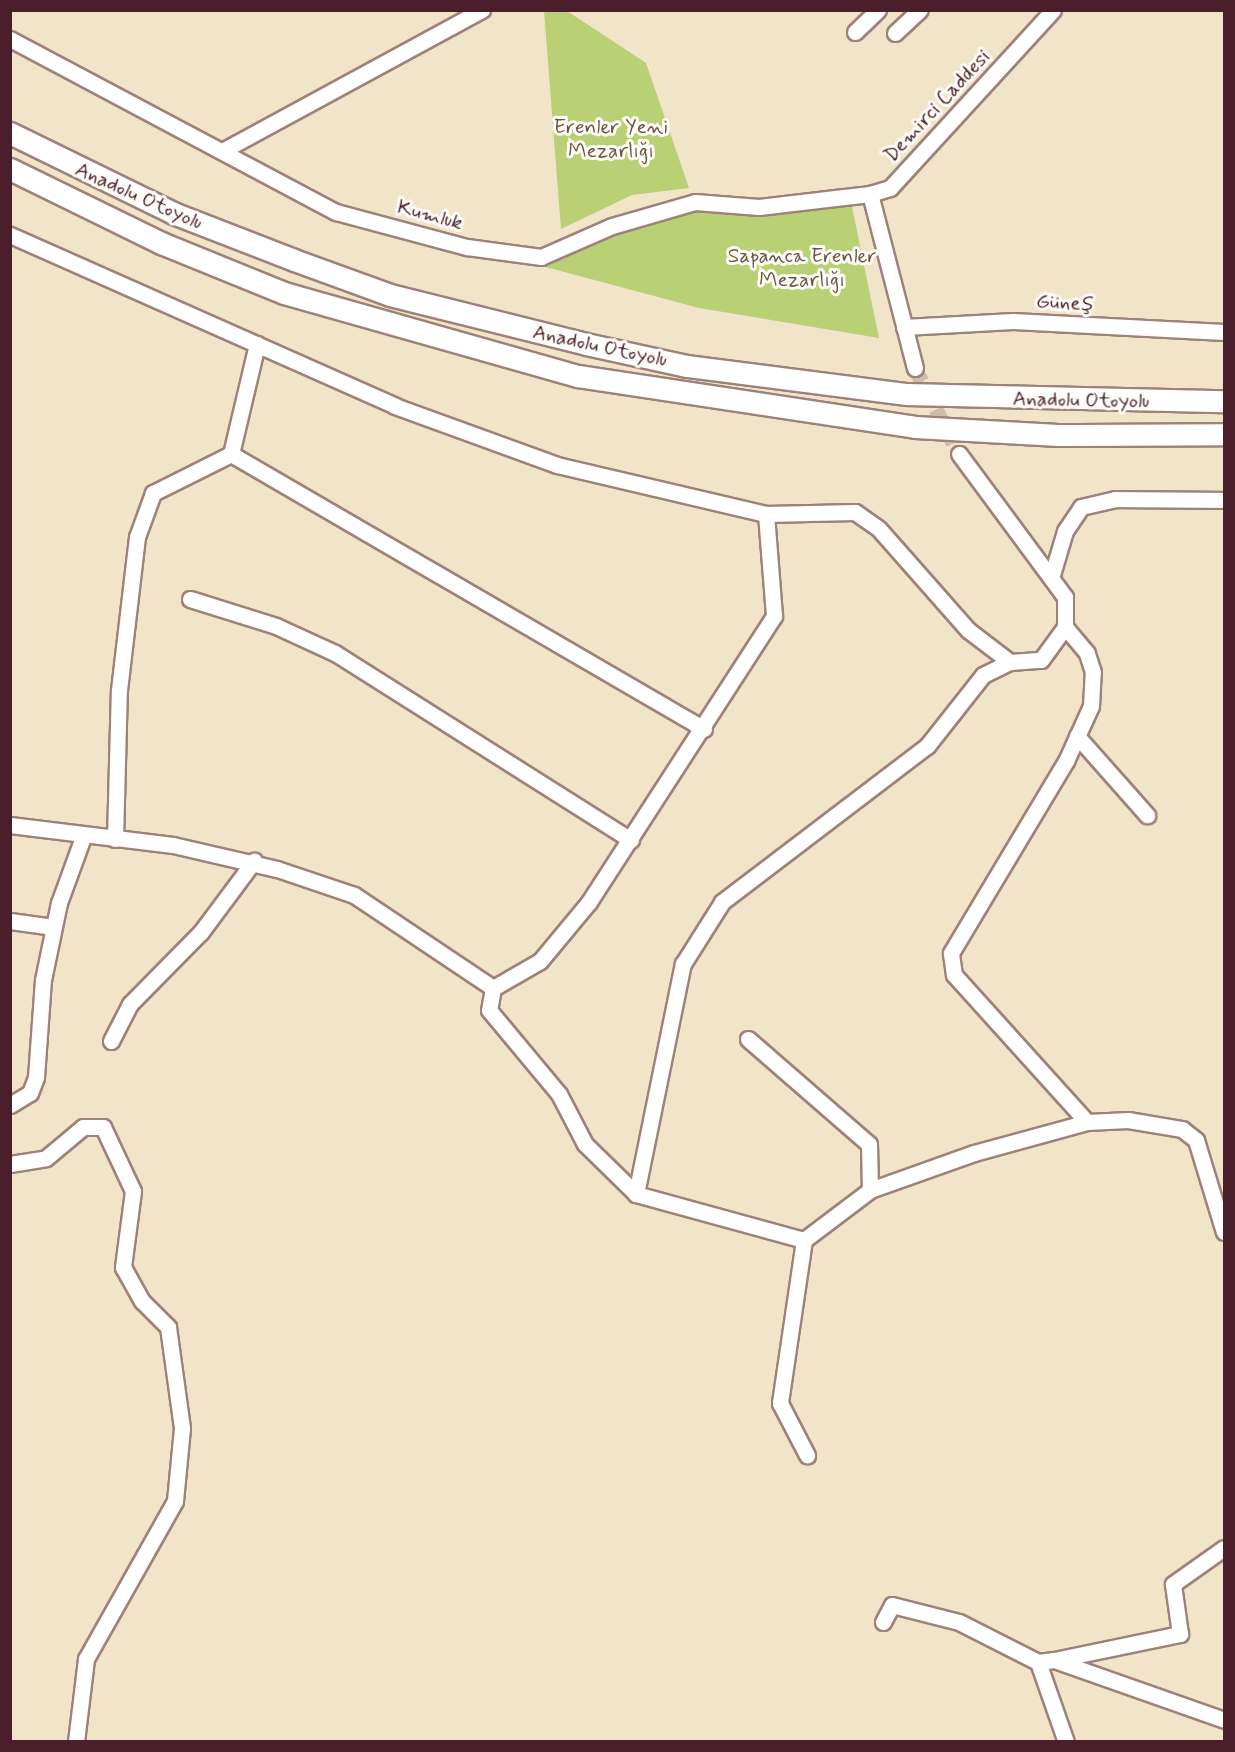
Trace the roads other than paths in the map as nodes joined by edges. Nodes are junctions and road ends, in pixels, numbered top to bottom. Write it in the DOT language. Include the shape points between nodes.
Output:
graph roads {
  1 [pos="482,10"];
  2 [pos="878,10"];
  3 [pos="920,10"];
  4 [pos="1053,10"];
  5 [pos="855,32"];
  6 [pos="895,33"];
  7 [pos="10,39"];
  8 [pos="10,133"];
  9 [pos="222,151"];
  10 [pos="10,169"];
  11 [pos="870,194"];
  12 [pos="10,235"];
  13 [pos="904,327"];
  14 [pos="1224,332"];
  15 [pos="257,344"];
  16 [pos="915,368"];
  17 [pos="1224,401"];
  18 [pos="1224,434"];
  19 [pos="231,453"];
  20 [pos="959,454"];
  21 [pos="1224,500"];
  22 [pos="766,514"];
  23 [pos="1051,578"];
  24 [pos="190,599"];
  25 [pos="1065,627"];
  26 [pos="1010,662"];
  27 [pos="704,729"];
  28 [pos="1077,735"];
  29 [pos="1147,815"];
  30 [pos="10,825"];
  31 [pos="83,837"];
  32 [pos="115,839"];
  33 [pos="631,840"];
  34 [pos="254,861"];
  35 [pos="10,921"];
  36 [pos="54,927"];
  37 [pos="492,988"];
  38 [pos="748,1039"];
  39 [pos="111,1041"];
  40 [pos="10,1104"];
  41 [pos="1087,1122"];
  42 [pos="10,1164"];
  43 [pos="870,1190"];
  44 [pos="636,1194"];
  45 [pos="1224,1232"];
  46 [pos="804,1240"];
  47 [pos="807,1455"];
  48 [pos="1224,1548"];
  49 [pos="883,1622"];
  50 [pos="1054,1660"];
  51 [pos="1038,1662"];
  52 [pos="1224,1720"];
  53 [pos="76,1742"];
  54 [pos="1066,1742"];
  1 -- 9 [label="street"];
  2 -- 5 [label="street"];
  3 -- 6 [label="street"];
  4 -- 11 [label="street, Demirci Caddesi" via="890,188"];
  7 -- 9 [label="street, Kumluk"];
  8 -- 17 [label="highway, Anadolu Otoyolu" via="173,213 294,260 390,295 586,345 687,366 906,394"];
  9 -- 11 [label="street, Kumluk" via="336,212 467,247 541,257 612,226 695,202 759,207 831,194"];
  10 -- 18 [label="highway, Anadolu Otoyolu" via="161,243 285,293 578,376 915,427 1058,435"];
  11 -- 13 [label="street"];
  12 -- 15 [label="street"];
  13 -- 14 [label="street, Güneş" via="1013,321"];
  13 -- 16 [label="street"];
  15 -- 19 [label="street"];
  15 -- 22 [label="street" via="395,406 557,465"];
  19 -- 27 [label="street"];
  19 -- 32 [label="street" via="153,493 137,537 119,690"];
  20 -- 23 [label="street"];
  21 -- 23 [label="street" via="1115,499 1081,507 1065,531"];
  22 -- 26 [label="street" via="855,512 879,529 968,630"];
  22 -- 27 [label="street" via="774,616"];
  23 -- 25 [label="street" via="1065,597"];
  24 -- 33 [label="street" via="276,626 335,653"];
  25 -- 26 [label="street" via="1041,660"];
  25 -- 28 [label="street" via="1087,653 1093,672 1091,706"];
  26 -- 44 [label="street" via="983,675 927,746 722,902 683,964"];
  27 -- 33 [label="street"];
  28 -- 29 [label="street"];
  28 -- 41 [label="street" via="951,953 954,975"];
  30 -- 31 [label="street"];
  31 -- 32 [label="street"];
  31 -- 36 [label="street"];
  32 -- 34 [label="street"];
  33 -- 37 [label="street" via="540,961"];
  34 -- 37 [label="street" via="354,895"];
  34 -- 39 [label="street" via="201,932 130,1004"];
  35 -- 36 [label="street"];
  36 -- 40 [label="street" via="43,980 36,1077 30,1093"];
  37 -- 44 [label="street" via="489,1010 559,1094 585,1144"];
  38 -- 43 [label="street" via="869,1144"];
  41 -- 43 [label="street" via="974,1153"];
  41 -- 45 [label="street" via="1128,1120 1182,1129 1196,1140"];
  42 -- 53 [label="street" via="46,1158 83,1127 103,1127 109,1136 133,1191 123,1266 142,1301 168,1327 182,1428 175,1501 86,1659"];
  43 -- 46 [label="street"];
  44 -- 46 [label="street"];
  46 -- 47 [label="street" via="780,1402"];
  48 -- 50 [label="street" via="1173,1584 1180,1634"];
  49 -- 51 [label="street" via="892,1605 959,1622"];
  50 -- 51 [label="street"];
  50 -- 52 [label="street"];
  51 -- 54 [label="street"];
}
